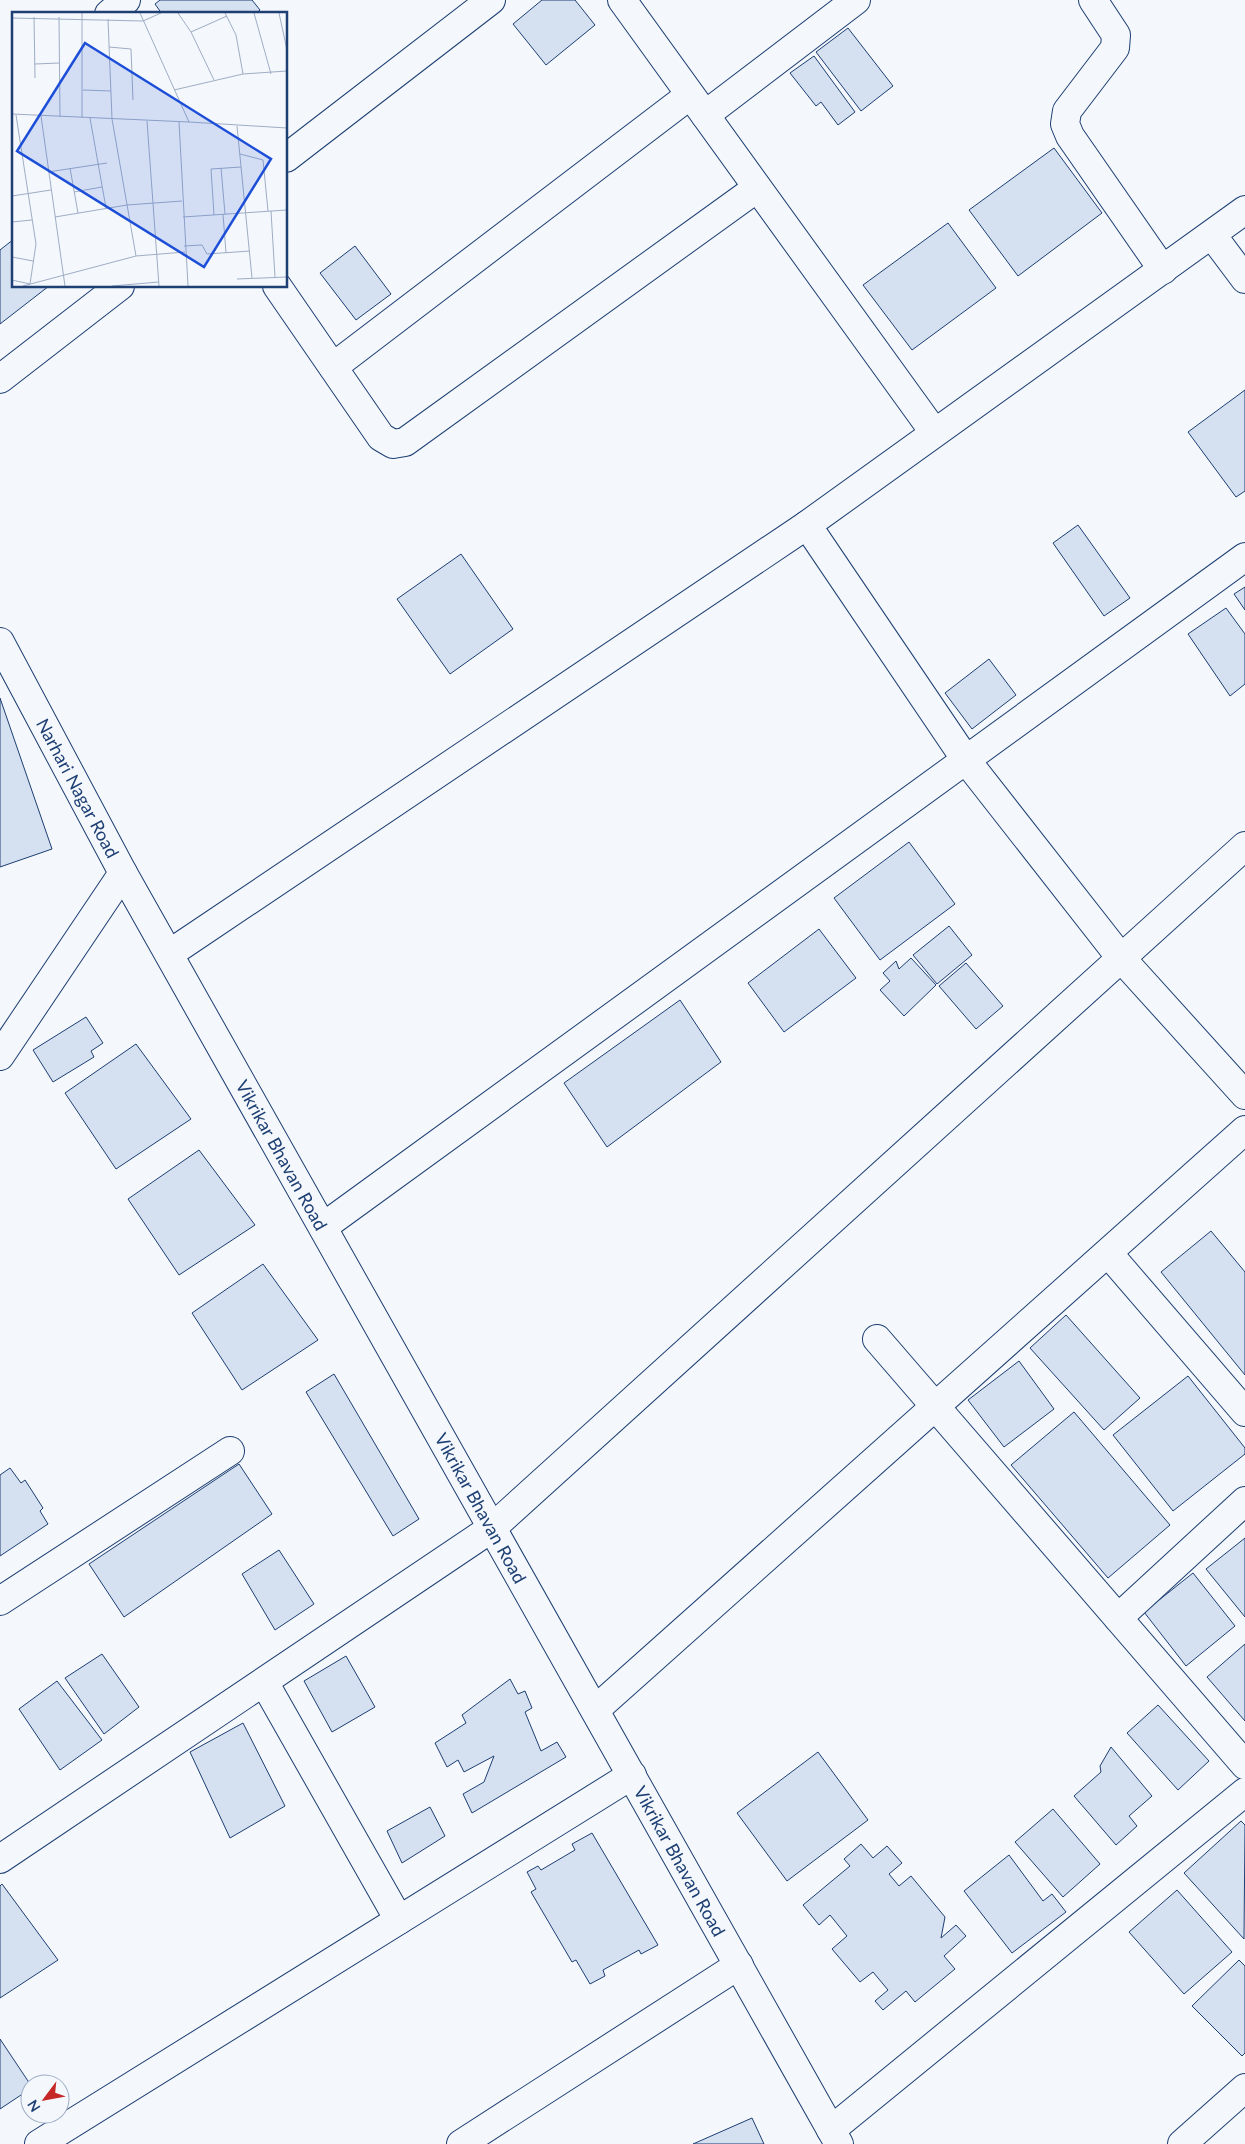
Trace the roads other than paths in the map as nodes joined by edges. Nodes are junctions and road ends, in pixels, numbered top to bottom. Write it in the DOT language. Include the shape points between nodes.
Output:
graph roads {
  1 [pos="126,0"];
  2 [pos="491,0"];
  3 [pos="622,0"];
  4 [pos="856,0"];
  5 [pos="1093,0"];
  6 [pos="111,12"];
  7 [pos="698,105"];
  8 [pos="288,156"];
  9 [pos="757,188"];
  10 [pos="1245,210"];
  11 [pos="1212,235"];
  12 [pos="1163,270"];
  13 [pos="1245,279"];
  14 [pos="117,288"];
  15 [pos="277,288"];
  16 [pos="333,367"];
  17 [pos="0,379"];
  18 [pos="934,432"];
  19 [pos="807,525"];
  20 [pos="1245,557"];
  21 [pos="0,642"];
  22 [pos="966,760"];
  23 [pos="1245,846"];
  24 [pos="123,873"];
  25 [pos="169,954"];
  26 [pos="1121,958"];
  27 [pos="0,1056"];
  28 [pos="1245,1095"];
  29 [pos="1245,1130"];
  30 [pos="323,1227"];
  31 [pos="1108,1253"];
  32 [pos="877,1339"];
  33 [pos="936,1408"];
  34 [pos="1245,1412"];
  35 [pos="230,1451"];
  36 [pos="1245,1501"];
  37 [pos="492,1528"];
  38 [pos="0,1601"];
  39 [pos="1118,1618"];
  40 [pos="264,1682"];
  41 [pos="595,1710"];
  42 [pos="1245,1765"];
  43 [pos="632,1775"];
  44 [pos="1245,1792"];
  45 [pos="0,1860"];
  46 [pos="399,1920"];
  47 [pos="739,1964"];
  48 [pos="1245,2088"];
  49 [pos="835,2137"];
  50 [pos="39,2144"];
  51 [pos="461,2144"];
  52 [pos="1182,2144"];
  1 -- 6 [label="street"];
  2 -- 8 [label="street"];
  3 -- 7 [label="street"];
  4 -- 7 [label="street"];
  5 -- 12 [label="street" via="1116,35 1115,48 1067,112 1065,124 1070,136"];
  7 -- 9 [label="street"];
  7 -- 16 [label="street"];
  9 -- 16 [label="street" via="405,442 393,444 382,437"];
  9 -- 18 [label="street"];
  10 -- 11 [label="street"];
  11 -- 12 [label="street"];
  11 -- 13 [label="street"];
  12 -- 18 [label="street"];
  14 -- 17 [label="street"];
  15 -- 16 [label="street"];
  18 -- 19 [label="street"];
  19 -- 22 [label="street"];
  19 -- 25 [label="street"];
  20 -- 22 [label="street"];
  21 -- 24 [label="street, Narhari Nagar Road"];
  22 -- 26 [label="street"];
  22 -- 30 [label="street"];
  23 -- 26 [label="street"];
  24 -- 25 [label="street, Vikrikar Bhavan Road"];
  24 -- 27 [label="street, Narhari Nagar Road"];
  25 -- 30 [label="street, Vikrikar Bhavan Road"];
  26 -- 28 [label="street"];
  26 -- 37 [label="street"];
  29 -- 31 [label="street"];
  30 -- 37 [label="street, Vikrikar Bhavan Road"];
  31 -- 33 [label="street"];
  31 -- 34 [label="street"];
  32 -- 33 [label="street"];
  33 -- 39 [label="street"];
  33 -- 41 [label="street"];
  35 -- 38 [label="street"];
  36 -- 39 [label="street"];
  37 -- 40 [label="street"];
  37 -- 41 [label="street, Vikrikar Bhavan Road"];
  39 -- 42 [label="street"];
  40 -- 45 [label="street"];
  40 -- 46 [label="street"];
  41 -- 43 [label="street, Vikrikar Bhavan Road"];
  43 -- 46 [label="street"];
  43 -- 47 [label="street, Vikrikar Bhavan Road"];
  44 -- 49 [label="street"];
  46 -- 50 [label="street"];
  47 -- 49 [label="street, Vikrikar Bhavan Road"];
  47 -- 51 [label="street"];
  48 -- 52 [label="street"];
}
